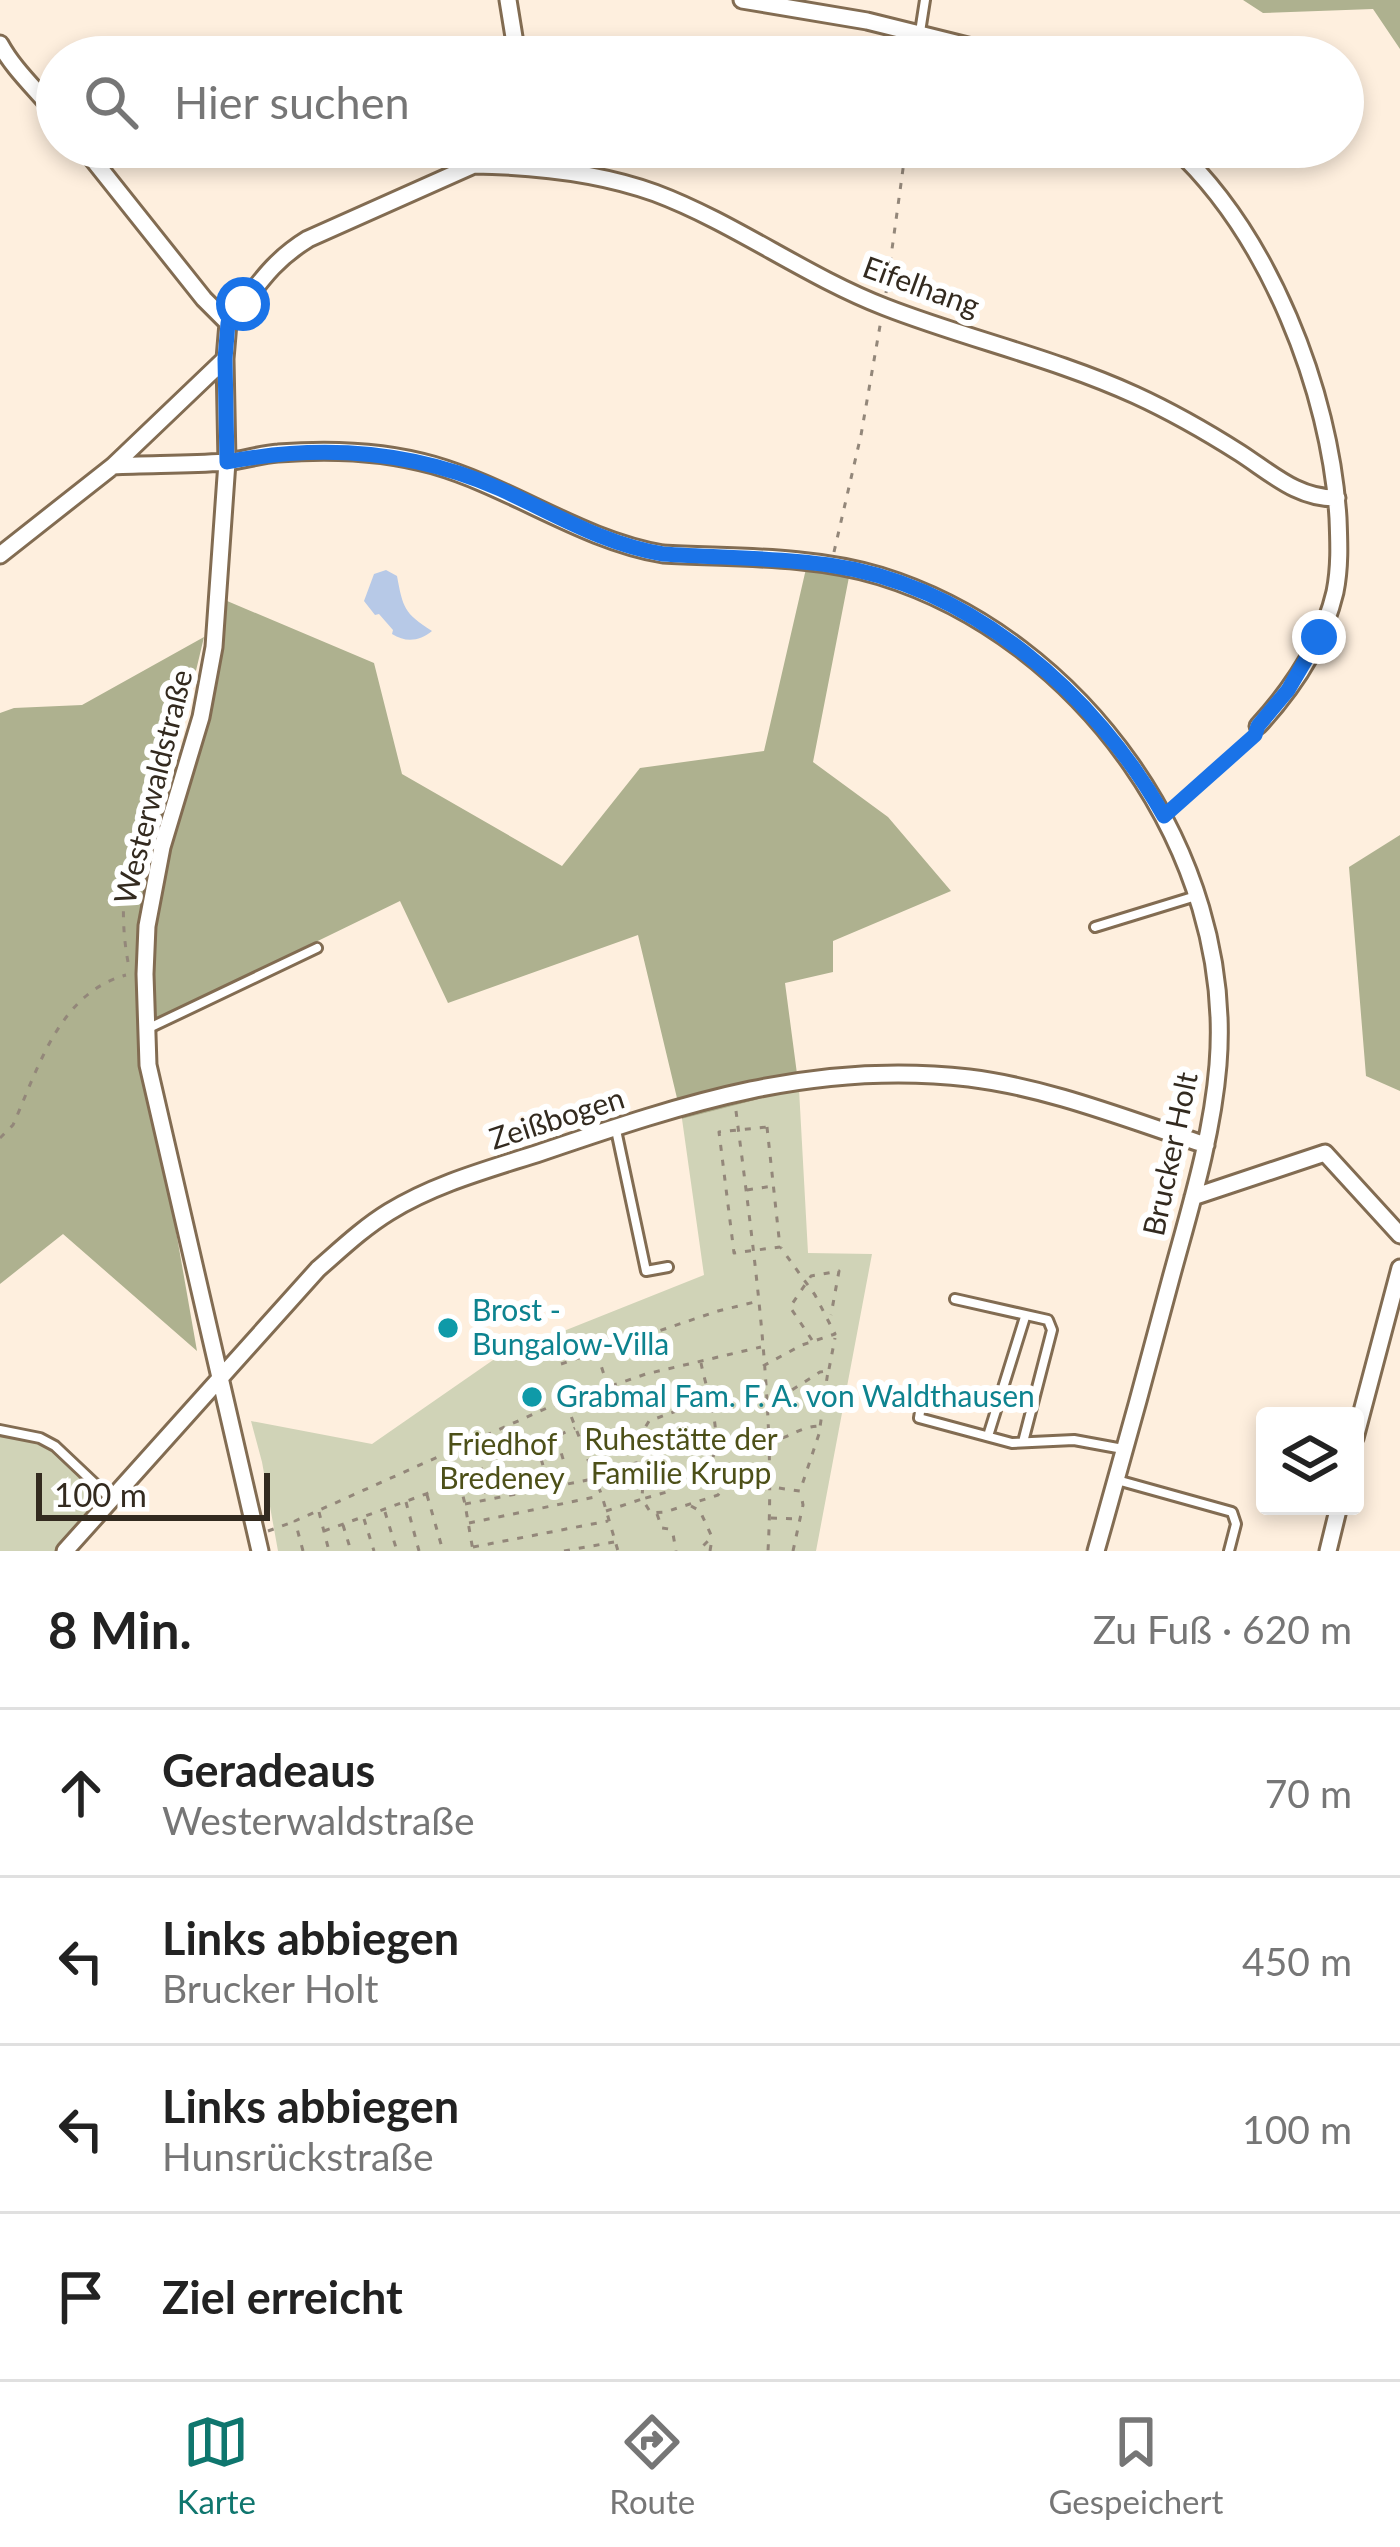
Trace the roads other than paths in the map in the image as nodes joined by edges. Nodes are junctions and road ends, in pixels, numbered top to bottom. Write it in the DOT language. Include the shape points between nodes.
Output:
graph roads {
  1 [pos="508,0"];
  2 [pos="742,0"];
  3 [pos="925,0"];
  4 [pos="920,32"];
  5 [pos="512,36"];
  6 [pos="935,36"];
  7 [pos="0,44"];
  8 [pos="5,68"];
  9 [pos="36,88"];
  10 [pos="99,168"];
  11 [pos="467,168"];
  12 [pos="538,168"];
  13 [pos="1194,168"];
  14 [pos="228,323"];
  15 [pos="225,359"];
  16 [pos="227,462"];
  17 [pos="113,466"];
  18 [pos="1336,498"];
  19 [pos="0,555"];
  20 [pos="1258,726"];
  21 [pos="1197,896"];
  22 [pos="1095,927"];
  23 [pos="317,948"];
  24 [pos="147,1029"];
  25 [pos="616,1127"];
  26 [pos="1206,1145"];
  27 [pos="1193,1198"];
  28 [pos="1400,1235"];
  29 [pos="668,1267"];
  30 [pos="1400,1268"];
  31 [pos="955,1299"];
  32 [pos="1025,1317"];
  33 [pos="220,1377"];
  34 [pos="921,1406"];
  35 [pos="1363,1407"];
  36 [pos="0,1430"];
  37 [pos="988,1437"];
  38 [pos="1023,1442"];
  39 [pos="1125,1450"];
  40 [pos="1116,1480"];
  41 [pos="111,1499"];
  42 [pos="1337,1515"];
  43 [pos="258,1542"];
  44 [pos="65,1551"];
  45 [pos="1096,1551"];
  46 [pos="1229,1551"];
  47 [pos="1328,1551"];
  1 -- 5 [label="street"];
  2 -- 4 [label="street"];
  3 -- 4 [label="lane"];
  4 -- 6 [label="street"];
  7 -- 8 [label="street"];
  8 -- 9 [label="street"];
  10 -- 14 [label="street"];
  11 -- 14 [label="street" via="284,253"];
  12 -- 18 [label="street, Eifelhang" via="655,194 884,307 1137,396 1315,499"];
  13 -- 18 [label="street" via="1219,194 1281,304 1316,394"];
  14 -- 15 [label="street, Westerwaldstraße"];
  15 -- 16 [label="street, Westerwaldstraße"];
  15 -- 17 [label="street"];
  16 -- 17 [label="street, Brucker Holt"];
  16 -- 21 [label="street, Brucker Holt" via="276,453 405,459 479,480 640,550 830,565 923,591 1024,654 1121,747 1164,816"];
  16 -- 24 [label="street, Westerwaldstraße" via="210,679 147,926"];
  17 -- 19 [label="street"];
  18 -- 20 [label="street" via="1340,562 1328,614 1304,665"];
  21 -- 22 [label="lane"];
  21 -- 26 [label="street, Brucker Holt" via="1217,1009"];
  23 -- 24 [label="lane"];
  24 -- 33 [label="street, Westerwaldstraße" via="148,1065"];
  25 -- 26 [label="street, Zeißbogen" via="733,1093 874,1072 1030,1089"];
  25 -- 29 [label="lane" via="646,1271"];
  25 -- 33 [label="street, Zeißbogen" via="437,1188 382,1217 318,1269"];
  26 -- 27 [label="street, Brucker Holt"];
  27 -- 28 [label="street" via="1325,1154"];
  27 -- 39 [label="street, Brucker Holt"];
  30 -- 35 [label="street"];
  31 -- 32 [label="lane"];
  32 -- 37 [label="lane"];
  32 -- 38 [label="lane" via="1048,1320 1052,1330"];
  33 -- 41 [label="street, Zeißbogen"];
  33 -- 43 [label="street, Westerwaldstraße"];
  34 -- 37 [label="lane" via="920,1418"];
  36 -- 41 [label="lane" via="55,1446"];
  37 -- 38 [label="lane"];
  38 -- 39 [label="lane"];
  39 -- 40 [label="street, Brucker Holt"];
  40 -- 45 [label="street, Brucker Holt"];
  40 -- 46 [label="lane" via="1232,1512"];
  41 -- 44 [label="street, Zeißbogen"];
  42 -- 47 [label="street"];
}
